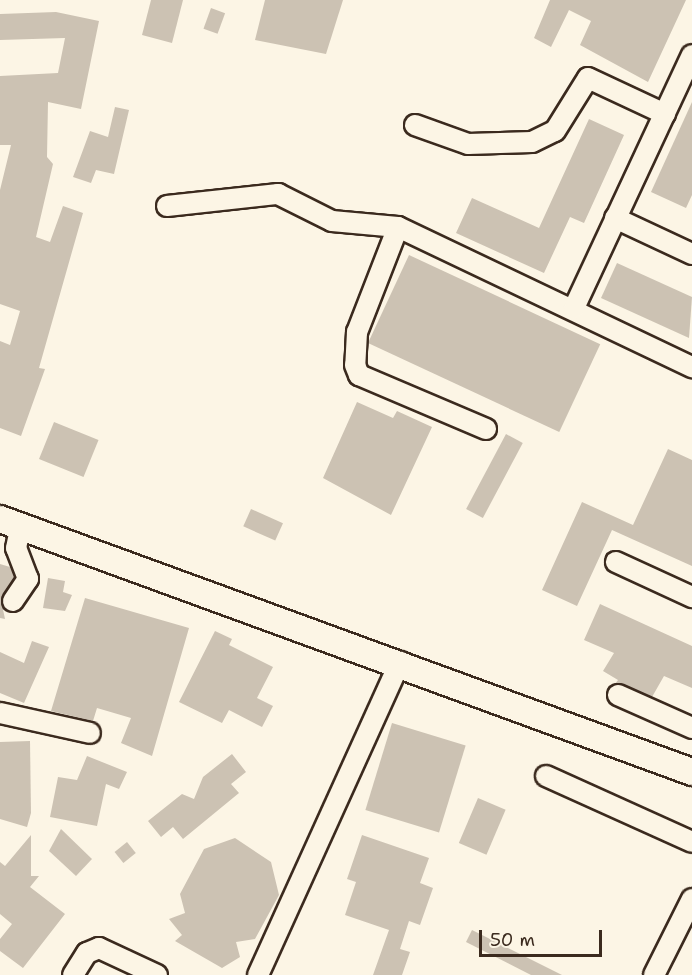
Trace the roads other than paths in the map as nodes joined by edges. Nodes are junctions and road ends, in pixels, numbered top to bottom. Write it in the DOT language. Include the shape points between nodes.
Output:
graph roads {
  1 [pos="692,55"];
  2 [pos="686,82"];
  3 [pos="665,114"];
  4 [pos="415,125"];
  5 [pos="167,206"];
  6 [pos="615,218"];
  7 [pos="398,227"];
  8 [pos="692,254"];
  9 [pos="574,308"];
  10 [pos="692,367"];
  11 [pos="486,429"];
  12 [pos="11,522"];
  13 [pos="616,562"];
  14 [pos="692,597"];
  15 [pos="13,601"];
  16 [pos="400,662"];
  17 [pos="618,695"];
  18 [pos="0,713"];
  19 [pos="692,728"];
  20 [pos="90,734"];
  21 [pos="692,772"];
  22 [pos="546,776"];
  23 [pos="692,842"];
  24 [pos="692,899"];
  25 [pos="73,975"];
  26 [pos="157,975"];
  27 [pos="258,975"];
  28 [pos="654,975"];
  1 -- 2 [label="street"];
  2 -- 3 [label="street"];
  3 -- 4 [label="street" via="588,78 555,131 532,142 468,144"];
  3 -- 6 [label="street"];
  5 -- 7 [label="street" via="278,194 332,221"];
  6 -- 8 [label="street"];
  6 -- 9 [label="street"];
  7 -- 9 [label="street"];
  7 -- 11 [label="street" via="357,332 355,365 359,375"];
  9 -- 10 [label="street"];
  12 -- 15 [label="street" via="28,579"];
  12 -- 16 [label="main road"];
  13 -- 14 [label="street"];
  16 -- 21 [label="main road"];
  16 -- 27 [label="street"];
  17 -- 19 [label="street"];
  18 -- 20 [label="street"];
  22 -- 23 [label="street"];
  24 -- 28 [label="street"];
  25 -- 26 [label="street" via="87,953 99,948"];
}
